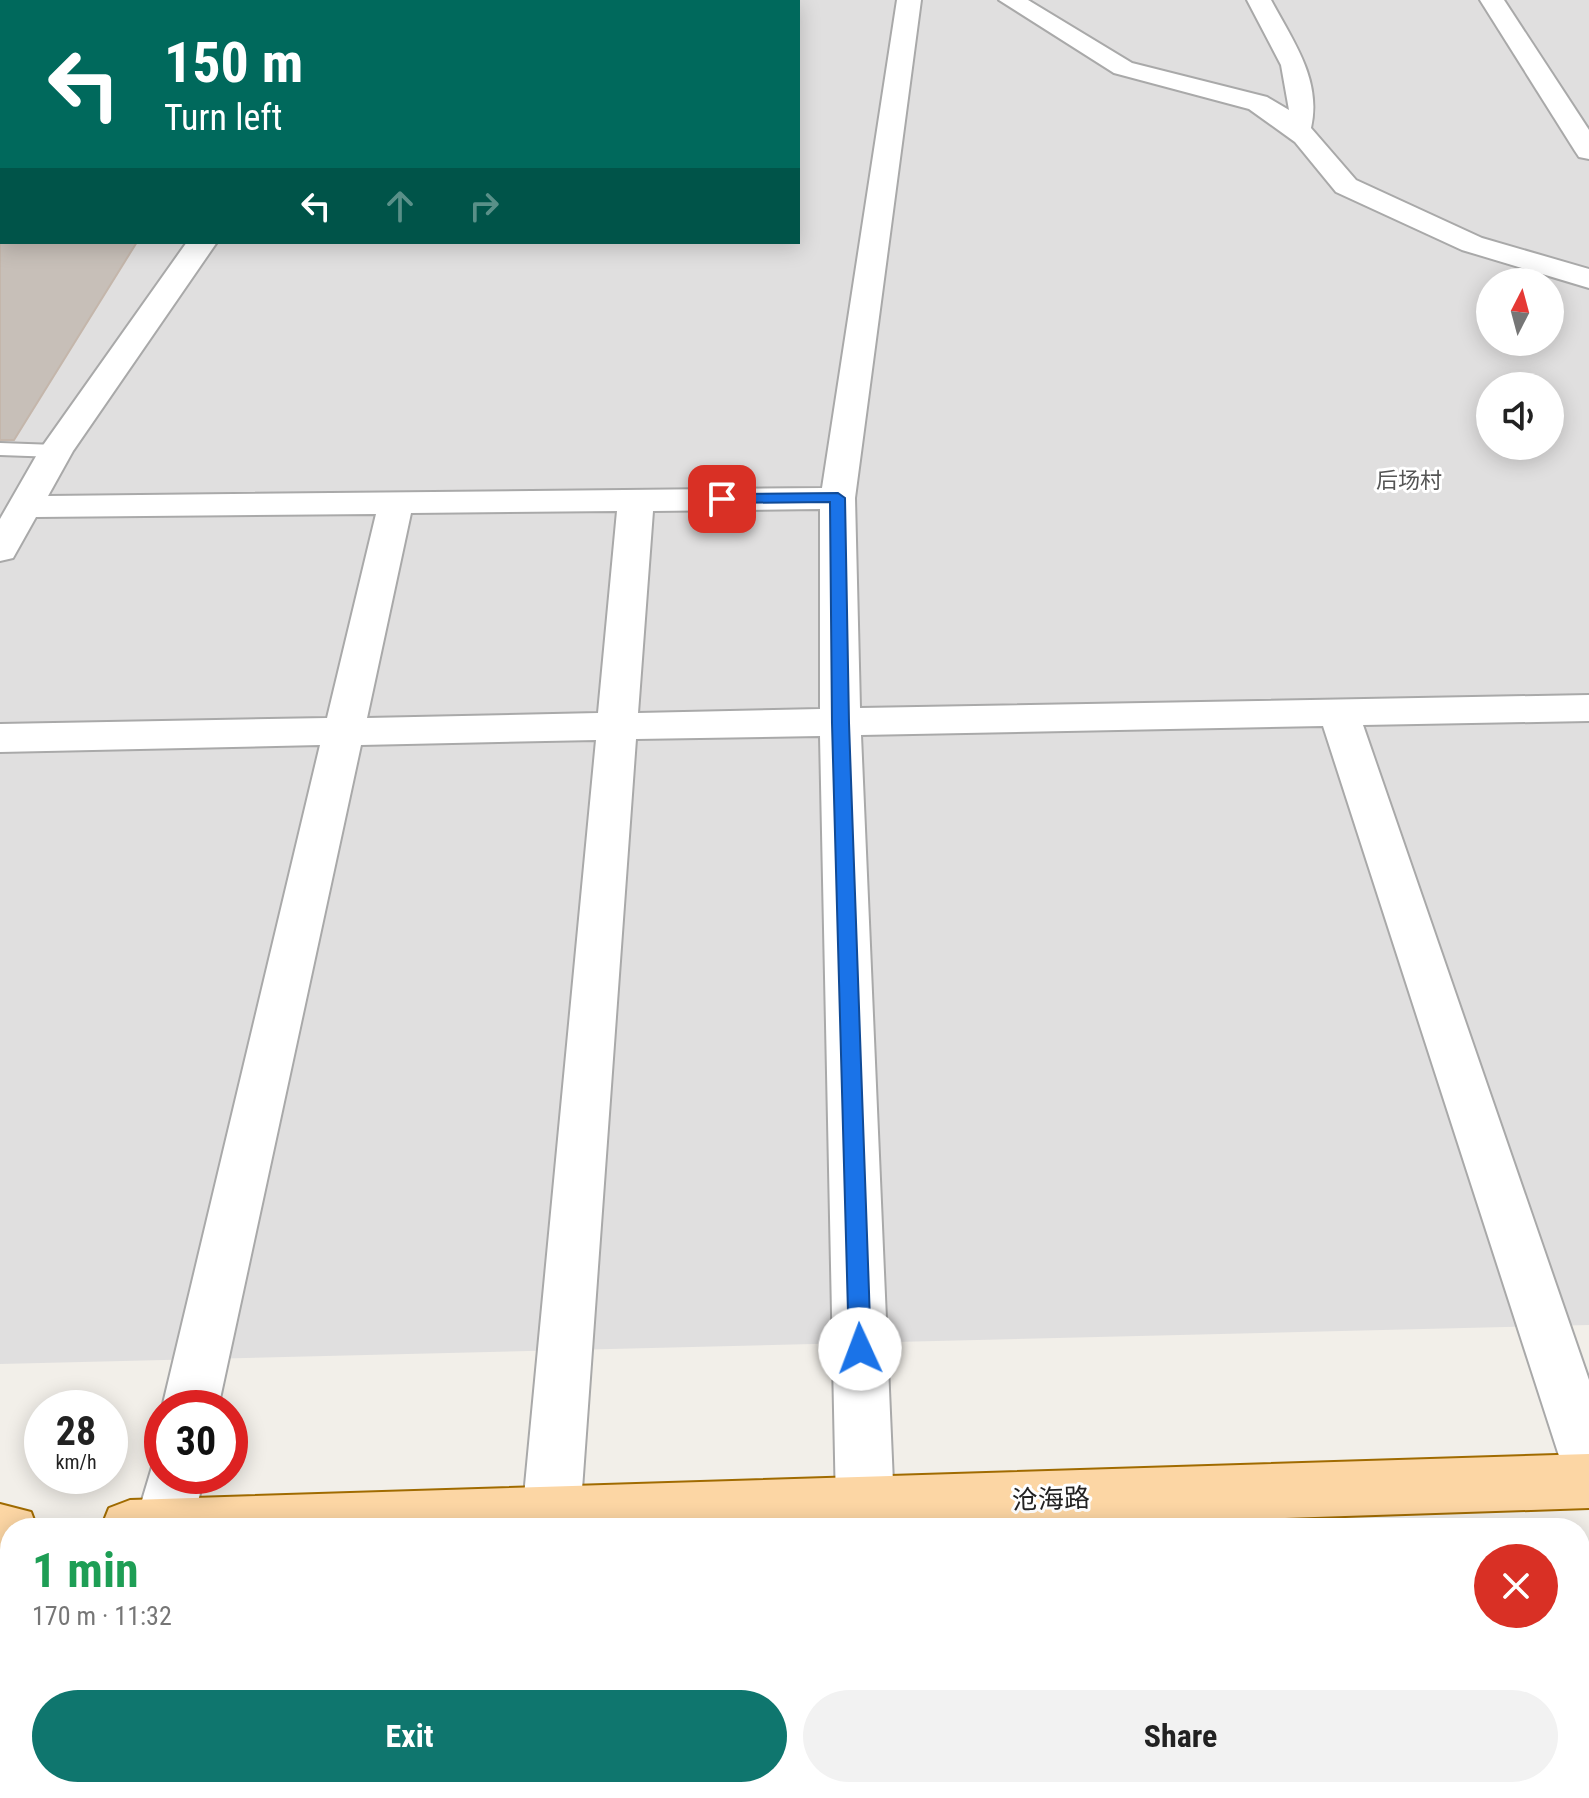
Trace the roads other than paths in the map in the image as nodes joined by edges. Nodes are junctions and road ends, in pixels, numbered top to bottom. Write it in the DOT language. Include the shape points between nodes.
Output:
graph roads {
  1 [pos="909,0"];
  2 [pos="1011,0"];
  3 [pos="1259,0"];
  4 [pos="1492,0"];
  5 [pos="1297,130"];
  6 [pos="1589,151"];
  7 [pos="201,244"];
  8 [pos="1589,279"];
  9 [pos="0,449"];
  10 [pos="56,451"];
  11 [pos="838,498"];
  12 [pos="636,500"];
  13 [pos="396,502"];
  14 [pos="25,507"];
  15 [pos="0,550"];
  16 [pos="1589,708"];
  17 [pos="1339,713"];
  18 [pos="840,723"];
  19 [pos="617,727"];
  20 [pos="344,732"];
  21 [pos="0,738"];
  22 [pos="194,1390"];
  23 [pos="1589,1462"];
  24 [pos="1589,1481"];
  25 [pos="171,1494"];
  26 [pos="865,1506"];
  27 [pos="551,1517"];
  28 [pos="165,1518"];
  29 [pos="512,1518"];
  1 -- 11 [label="street"];
  2 -- 5 [label="street" via="1123,68 1258,103"];
  3 -- 5 [label="street" via="1294,65 1303,105"];
  4 -- 6 [label="street"];
  5 -- 8 [label="street" via="1346,186 1472,244"];
  7 -- 10 [label="street"];
  9 -- 10 [label="lane"];
  10 -- 14 [label="street"];
  11 -- 12 [label="street"];
  11 -- 18 [label="street"];
  12 -- 13 [label="street"];
  12 -- 19 [label="street"];
  13 -- 14 [label="street"];
  13 -- 20 [label="street"];
  14 -- 15 [label="street"];
  16 -- 17 [label="street"];
  17 -- 18 [label="street"];
  17 -- 23 [label="street"];
  18 -- 19 [label="street"];
  18 -- 26 [label="street"];
  19 -- 20 [label="street"];
  19 -- 27 [label="street"];
  20 -- 21 [label="street"];
  20 -- 22 [label="street"];
  24 -- 26 [label="main road, 沧海路"];
  25 -- 28 [label="street"];
  26 -- 27 [label="main road, 沧海路"];
  27 -- 29 [label="main road, 沧海路"];
}
